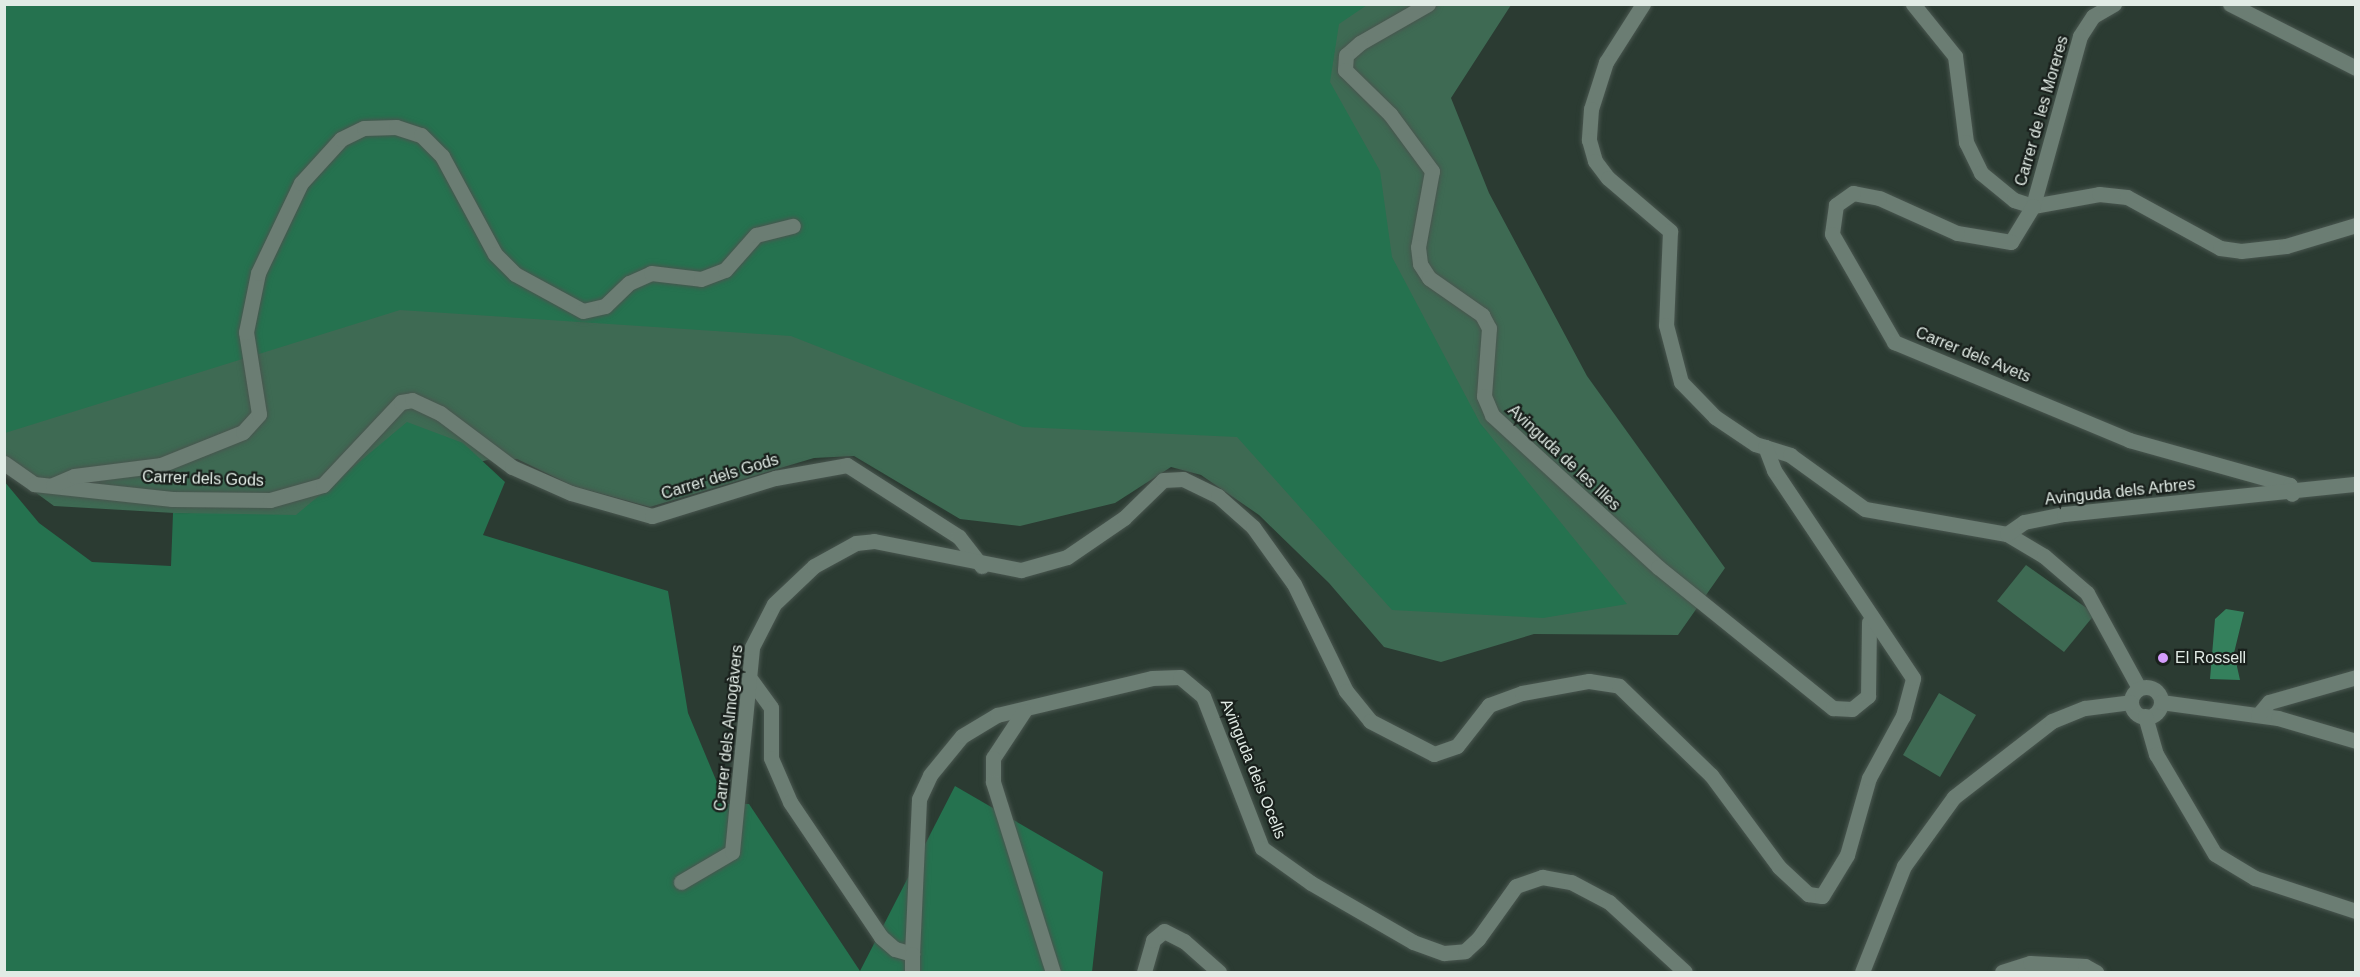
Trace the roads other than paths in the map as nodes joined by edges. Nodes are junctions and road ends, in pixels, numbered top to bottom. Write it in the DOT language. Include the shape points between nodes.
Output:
graph roads {
  1 [pos="1428,4"];
  2 [pos="1643,4"];
  3 [pos="1913,4"];
  4 [pos="2114,4"];
  5 [pos="2230,4"];
  6 [pos="2355,68"];
  7 [pos="2033,206"];
  8 [pos="2355,225"];
  9 [pos="793,226"];
  10 [pos="1765,447"];
  11 [pos="4,463"];
  12 [pos="2355,484"];
  13 [pos="53,485"];
  14 [pos="2292,494"];
  15 [pos="2007,534"];
  16 [pos="982,566"];
  17 [pos="1866,604"];
  18 [pos="2355,677"];
  19 [pos="751,680"];
  20 [pos="2139,688"];
  21 [pos="2131,702"];
  22 [pos="2161,702"];
  23 [pos="1024,711"];
  24 [pos="2258,715"];
  25 [pos="2145,716"];
  26 [pos="2355,741"];
  27 [pos="681,882"];
  28 [pos="2355,911"];
  29 [pos="912,954"];
  30 [pos="912,972"];
  31 [pos="1053,972"];
  32 [pos="1144,972"];
  33 [pos="1220,972"];
  34 [pos="1685,972"];
  35 [pos="1862,972"];
  36 [pos="2002,972"];
  37 [pos="2096,972"];
  1 -- 17 [label="street, Avinguda de les Illes" via="1360,43 1346,55 1345,70 1390,114 1432,171 1418,246 1420,264 1429,278 1482,315 1490,328 1484,396 1492,416 1658,567 1833,708 1852,709 1868,696 1873,638"];
  2 -- 10 [label="street" via="1617,39 1598,85 1589,140 1595,161 1670,231 1666,325 1681,382 1715,417"];
  3 -- 7 [label="street" via="1955,56 1966,142 1981,173 2014,200"];
  4 -- 7 [label="street, Carrer de les Moreres" via="2093,16 2080,36"];
  5 -- 6 [label="street"];
  7 -- 8 [label="street" via="2098,194 2127,197 2220,248 2241,251 2286,246"];
  7 -- 14 [label="street, Carrer dels Avets" via="2011,242 1958,233 1879,198 1853,193 1836,205 1832,234 1894,342 2129,440 2290,485"];
  9 -- 13 [label="street" via="756,235 725,270 701,279 651,273 629,283 605,306 583,311 515,274 495,254 442,156 421,135 396,127 364,128 341,139 302,183 258,273 246,332 259,414 243,432 161,465 74,476"];
  10 -- 15 [label="street" via="1790,455 1864,509"];
  10 -- 17 [label="street" via="1774,470"];
  11 -- 13 [label="street, Carrer dels Gods" via="33,484"];
  12 -- 14 [label="street, Avinguda dels Arbres"];
  13 -- 16 [label="street, Carrer dels Gods" via="172,499 270,500 323,485 401,402 412,400 440,413 512,467 571,493 652,516 775,478 847,465 958,537"];
  14 -- 15 [label="street, Avinguda dels Arbres" via="2064,514 2024,522"];
  15 -- 20 [label="street" via="2087,593"];
  16 -- 17 [label="street, Carrer dels Almogàvers" via="1021,570 1067,557 1124,518 1163,480 1183,478 1218,496 1253,527 1299,593 1346,691 1370,721 1434,754 1457,747 1489,705 1522,693 1589,681 1618,686 1711,775 1779,867 1808,894 1822,896 1838,878 1869,778 1912,693 1912,678 1886,644"];
  16 -- 19 [label="street, Carrer dels Almogàvers" via="874,541 833,552 774,603 752,647"];
  18 -- 24 [label="street" via="2269,702"];
  19 -- 27 [label="street, Carrer dels Almogàvers" via="732,852"];
  19 -- 29 [label="street" via="771,708 771,758 790,802 881,937"];
  20 -- 21 [label="street"];
  20 -- 22 [label="street" via="2151,688"];
  21 -- 25 [label="street"];
  21 -- 35 [label="street" via="2085,708 2052,721 1954,797 1904,866"];
  22 -- 24 [label="street"];
  22 -- 25 [label="street" via="2157,711"];
  23 -- 29 [label="street" via="978,723 930,775 919,799"];
  23 -- 31 [label="street" via="993,758 993,782"];
  23 -- 34 [label="street, Avinguda dels Ocells" via="1152,678 1180,676 1203,696 1262,848 1351,907 1413,942 1444,953 1465,951 1516,886 1542,877 1571,882 1608,902"];
  24 -- 26 [label="street"];
  25 -- 28 [label="street" via="2156,754 2215,854 2255,878"];
  29 -- 30 [label="street"];
  32 -- 33 [label="street" via="1153,940 1164,931 1184,940"];
  36 -- 37 [label="street" via="2030,963 2085,966"];
}
